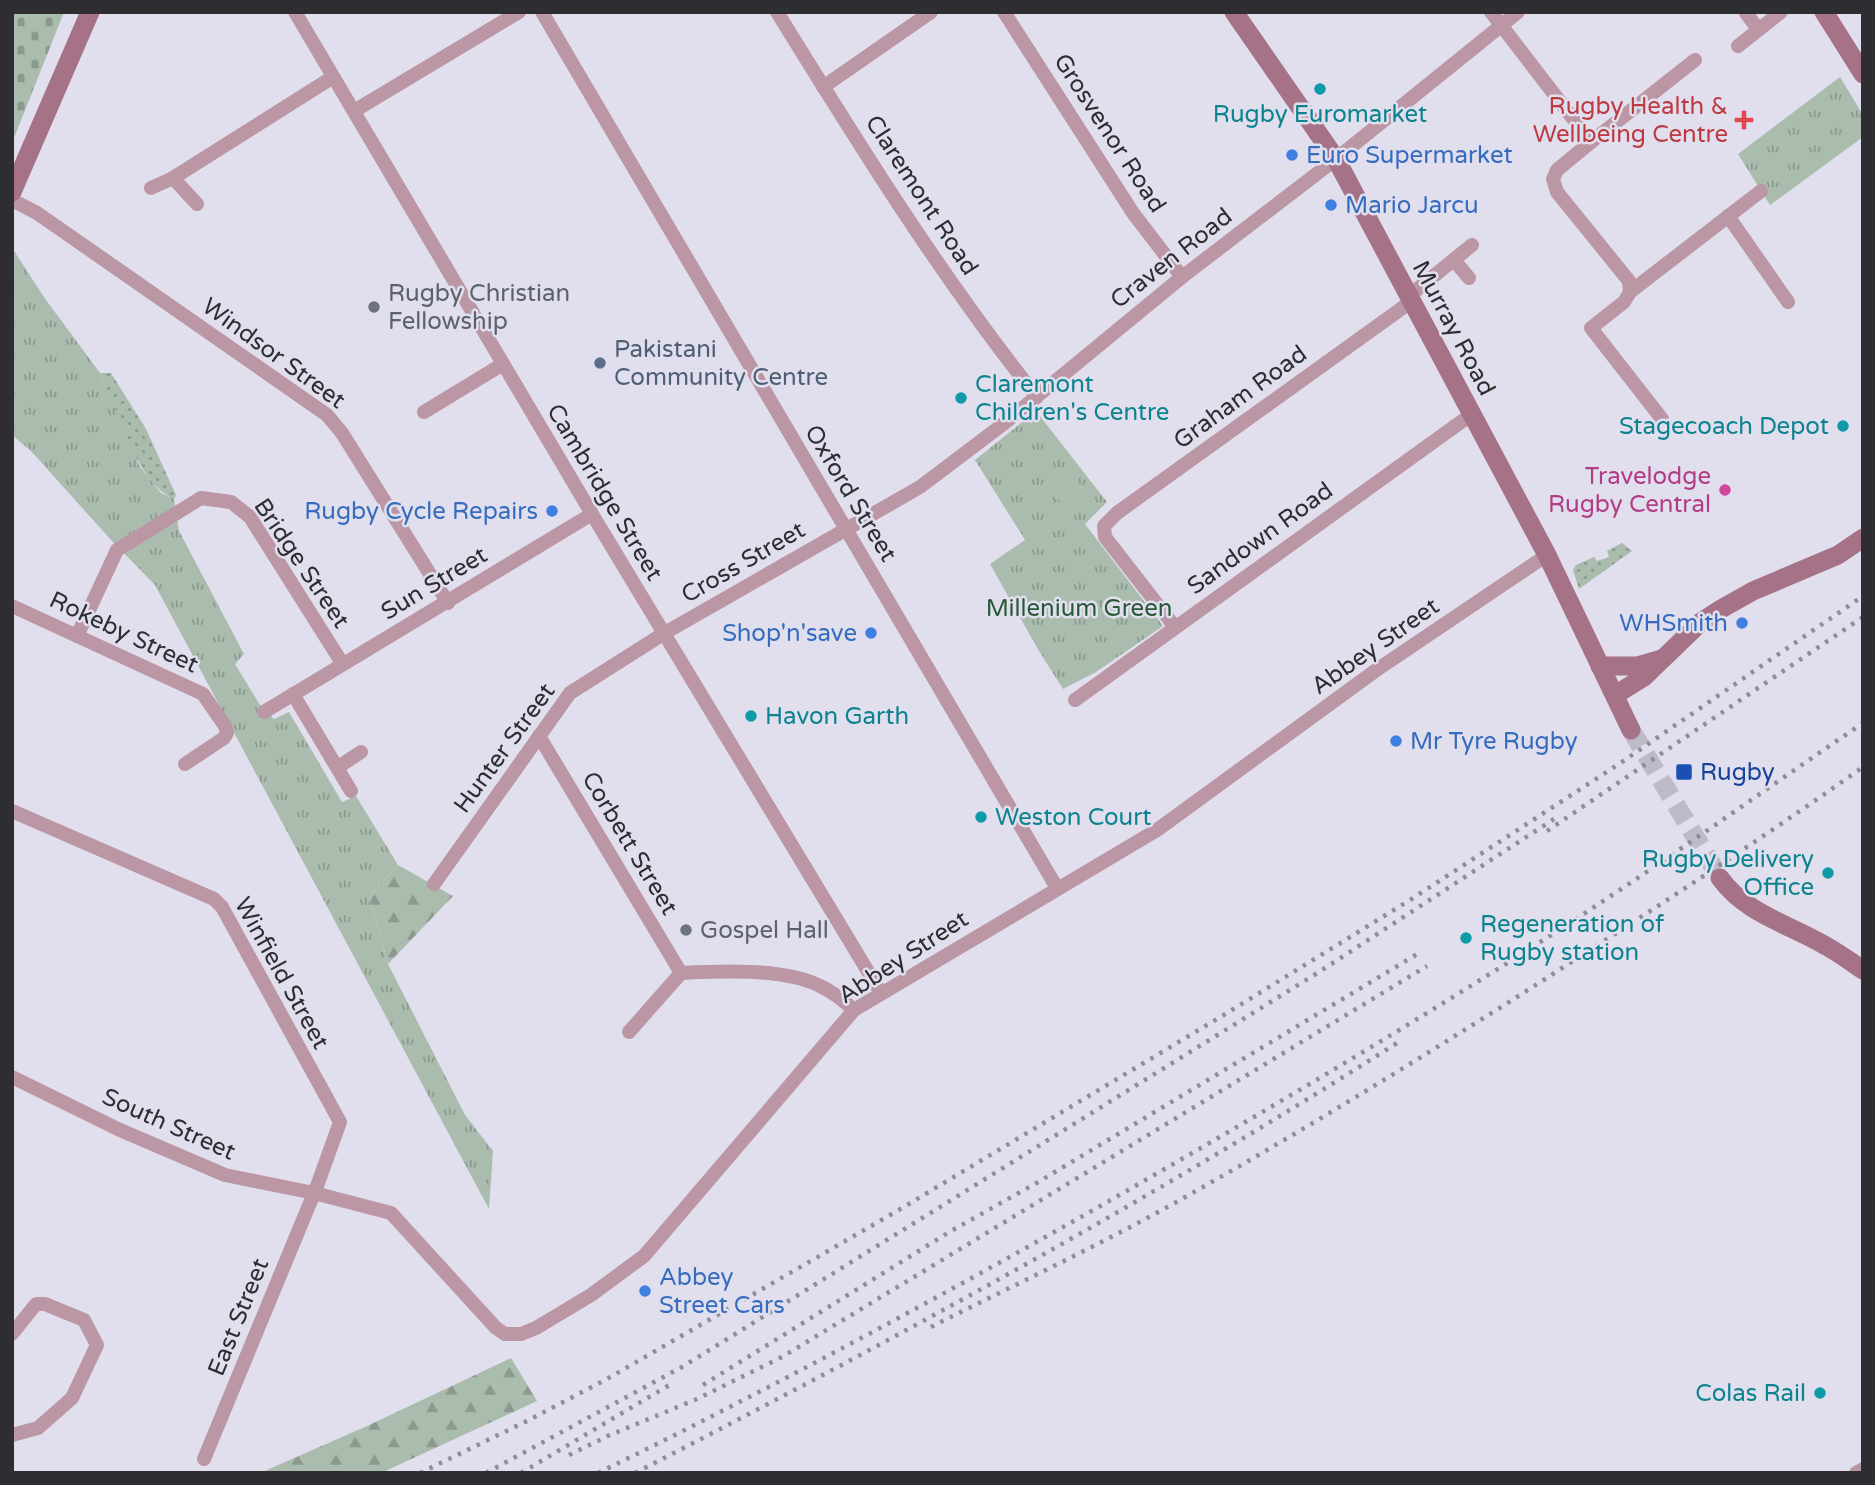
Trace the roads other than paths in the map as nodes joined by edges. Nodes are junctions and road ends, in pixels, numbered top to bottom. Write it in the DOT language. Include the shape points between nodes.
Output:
graph roads {
  1 [pos="90,12"];
  2 [pos="295,12"];
  3 [pos="519,12"];
  4 [pos="542,12"];
  5 [pos="777,12"];
  6 [pos="931,12"];
  7 [pos="1004,12"];
  8 [pos="1234,12"];
  9 [pos="1491,12"];
  10 [pos="1518,12"];
  11 [pos="1781,12"];
  12 [pos="1824,12"];
  13 [pos="1746,13"];
  14 [pos="1501,26"];
  15 [pos="1758,29"];
  16 [pos="1738,46"];
  17 [pos="1695,60"];
  18 [pos="1863,74"];
  19 [pos="333,77"];
  20 [pos="823,87"];
  21 [pos="354,111"];
  22 [pos="1591,142"];
  23 [pos="1336,159"];
  24 [pos="173,178"];
  25 [pos="151,188"];
  26 [pos="1761,191"];
  27 [pos="12,192"];
  28 [pos="12,200"];
  29 [pos="197,204"];
  30 [pos="1728,216"];
  31 [pos="1472,245"];
  32 [pos="1454,260"];
  33 [pos="1182,277"];
  34 [pos="1469,278"];
  35 [pos="1630,292"];
  36 [pos="1411,299"];
  37 [pos="1788,302"];
  38 [pos="503,364"];
  39 [pos="1037,397"];
  40 [pos="424,412"];
  41 [pos="1472,415"];
  42 [pos="1662,419"];
  43 [pos="592,514"];
  44 [pos="846,529"];
  45 [pos="1863,538"];
  46 [pos="1547,555"];
  47 [pos="448,603"];
  48 [pos="12,606"];
  49 [pos="1175,627"];
  50 [pos="663,634"];
  51 [pos="77,636"];
  52 [pos="1662,659"];
  53 [pos="342,663"];
  54 [pos="1607,680"];
  55 [pos="293,694"];
  56 [pos="1075,700"];
  57 [pos="264,712"];
  58 [pos="1631,730"];
  59 [pos="539,736"];
  60 [pos="361,752"];
  61 [pos="185,764"];
  62 [pos="338,767"];
  63 [pos="351,791"];
  64 [pos="12,811"];
  65 [pos="1720,878"];
  66 [pos="434,884"];
  67 [pos="1057,888"];
  68 [pos="1863,970"];
  69 [pos="681,973"];
  70 [pos="881,993"];
  71 [pos="854,1010"];
  72 [pos="629,1032"];
  73 [pos="12,1077"];
  74 [pos="314,1194"];
  75 [pos="12,1334"];
  76 [pos="12,1435"];
  77 [pos="204,1459"];
  78 [pos="1863,1469"];
  79 [pos="1856,1473"];
  1 -- 27 [label="street"];
  2 -- 19 [label="street, Cambridge Street"];
  3 -- 21 [label="street"];
  4 -- 44 [label="street, Oxford Street"];
  5 -- 20 [label="street, Claremont Road"];
  6 -- 20 [label="street"];
  7 -- 33 [label="street, Grosvenor Road" via="1133,213"];
  8 -- 23 [label="street, Murray Road"];
  9 -- 14 [label="street"];
  10 -- 14 [label="street, Craven Road"];
  11 -- 15 [label="street"];
  12 -- 18 [label="street"];
  13 -- 15 [label="street"];
  14 -- 22 [label="street"];
  14 -- 23 [label="street, Craven Road"];
  15 -- 16 [label="street"];
  17 -- 22 [label="street"];
  19 -- 21 [label="street, Cambridge Street"];
  19 -- 24 [label="street"];
  20 -- 39 [label="street, Claremont Road" via="969,308"];
  21 -- 38 [label="street, Cambridge Street"];
  22 -- 35 [label="street" via="1557,170 1553,179 1558,192 1629,281"];
  23 -- 33 [label="street, Craven Road"];
  23 -- 36 [label="street, Murray Road"];
  24 -- 25 [label="street"];
  24 -- 29 [label="street"];
  26 -- 30 [label="street"];
  28 -- 47 [label="street, Windsor Street" via="327,415"];
  30 -- 35 [label="street"];
  30 -- 37 [label="street"];
  31 -- 32 [label="street"];
  32 -- 34 [label="street"];
  32 -- 36 [label="street"];
  33 -- 39 [label="street, Craven Road"];
  35 -- 42 [label="street" via="1591,328"];
  36 -- 41 [label="street, Murray Road"];
  36 -- 49 [label="street, Graham Road" via="1104,526 1105,537"];
  38 -- 40 [label="street"];
  38 -- 43 [label="street, Cambridge Street"];
  39 -- 44 [label="street, Craven Road" via="920,487"];
  41 -- 46 [label="street, Murray Road"];
  41 -- 49 [label="street, Sandown Road"];
  43 -- 47 [label="street, Sun Street"];
  43 -- 50 [label="street, Cambridge Street"];
  44 -- 50 [label="street, Cross Street"];
  44 -- 67 [label="street, Oxford Street"];
  45 -- 52 [label="street" via="1838,555 1752,590 1701,622"];
  46 -- 54 [label="street, Murray Road"];
  46 -- 67 [label="street, Abbey Street" via="1375,671 1157,830"];
  47 -- 53 [label="street, Sun Street"];
  48 -- 51 [label="street, Rokeby Street"];
  49 -- 56 [label="street, Sandown Road"];
  50 -- 59 [label="street, Hunter Street" via="570,693"];
  50 -- 70 [label="street, Cambridge Street"];
  51 -- 53 [label="street, Bridge Street" via="117,550 201,498 231,502 250,517"];
  51 -- 61 [label="street, Rokeby Street" via="203,694 227,733"];
  52 -- 54 [label="street" via="1644,677"];
  52 -- 54 [label="street" via="1614,668"];
  53 -- 55 [label="street, Sun Street"];
  54 -- 58 [label="street, Murray Road"];
  55 -- 57 [label="street, Sun Street"];
  55 -- 62 [label="street"];
  59 -- 66 [label="street, Hunter Street"];
  59 -- 69 [label="street, Corbett Street"];
  60 -- 62 [label="street"];
  62 -- 63 [label="street"];
  64 -- 74 [label="street, Winfield Street" via="222,906 340,1122"];
  65 -- 68 [label="street" via="1755,911 1825,945"];
  67 -- 70 [label="street, Abbey Street"];
  69 -- 71 [label="street" via="725,971 794,977 818,984"];
  69 -- 72 [label="street"];
  70 -- 71 [label="street, Abbey Street"];
  71 -- 74 [label="street, Abbey Street" via="644,1256 591,1294 521,1334 505,1334 495,1328 391,1213"];
  73 -- 74 [label="street, South Street" via="225,1175"];
  74 -- 77 [label="street, East Street"];
  75 -- 76 [label="street" via="36,1304 45,1304 84,1320 97,1345 72,1398 38,1429"];
  78 -- 79 [label="street"];
}
